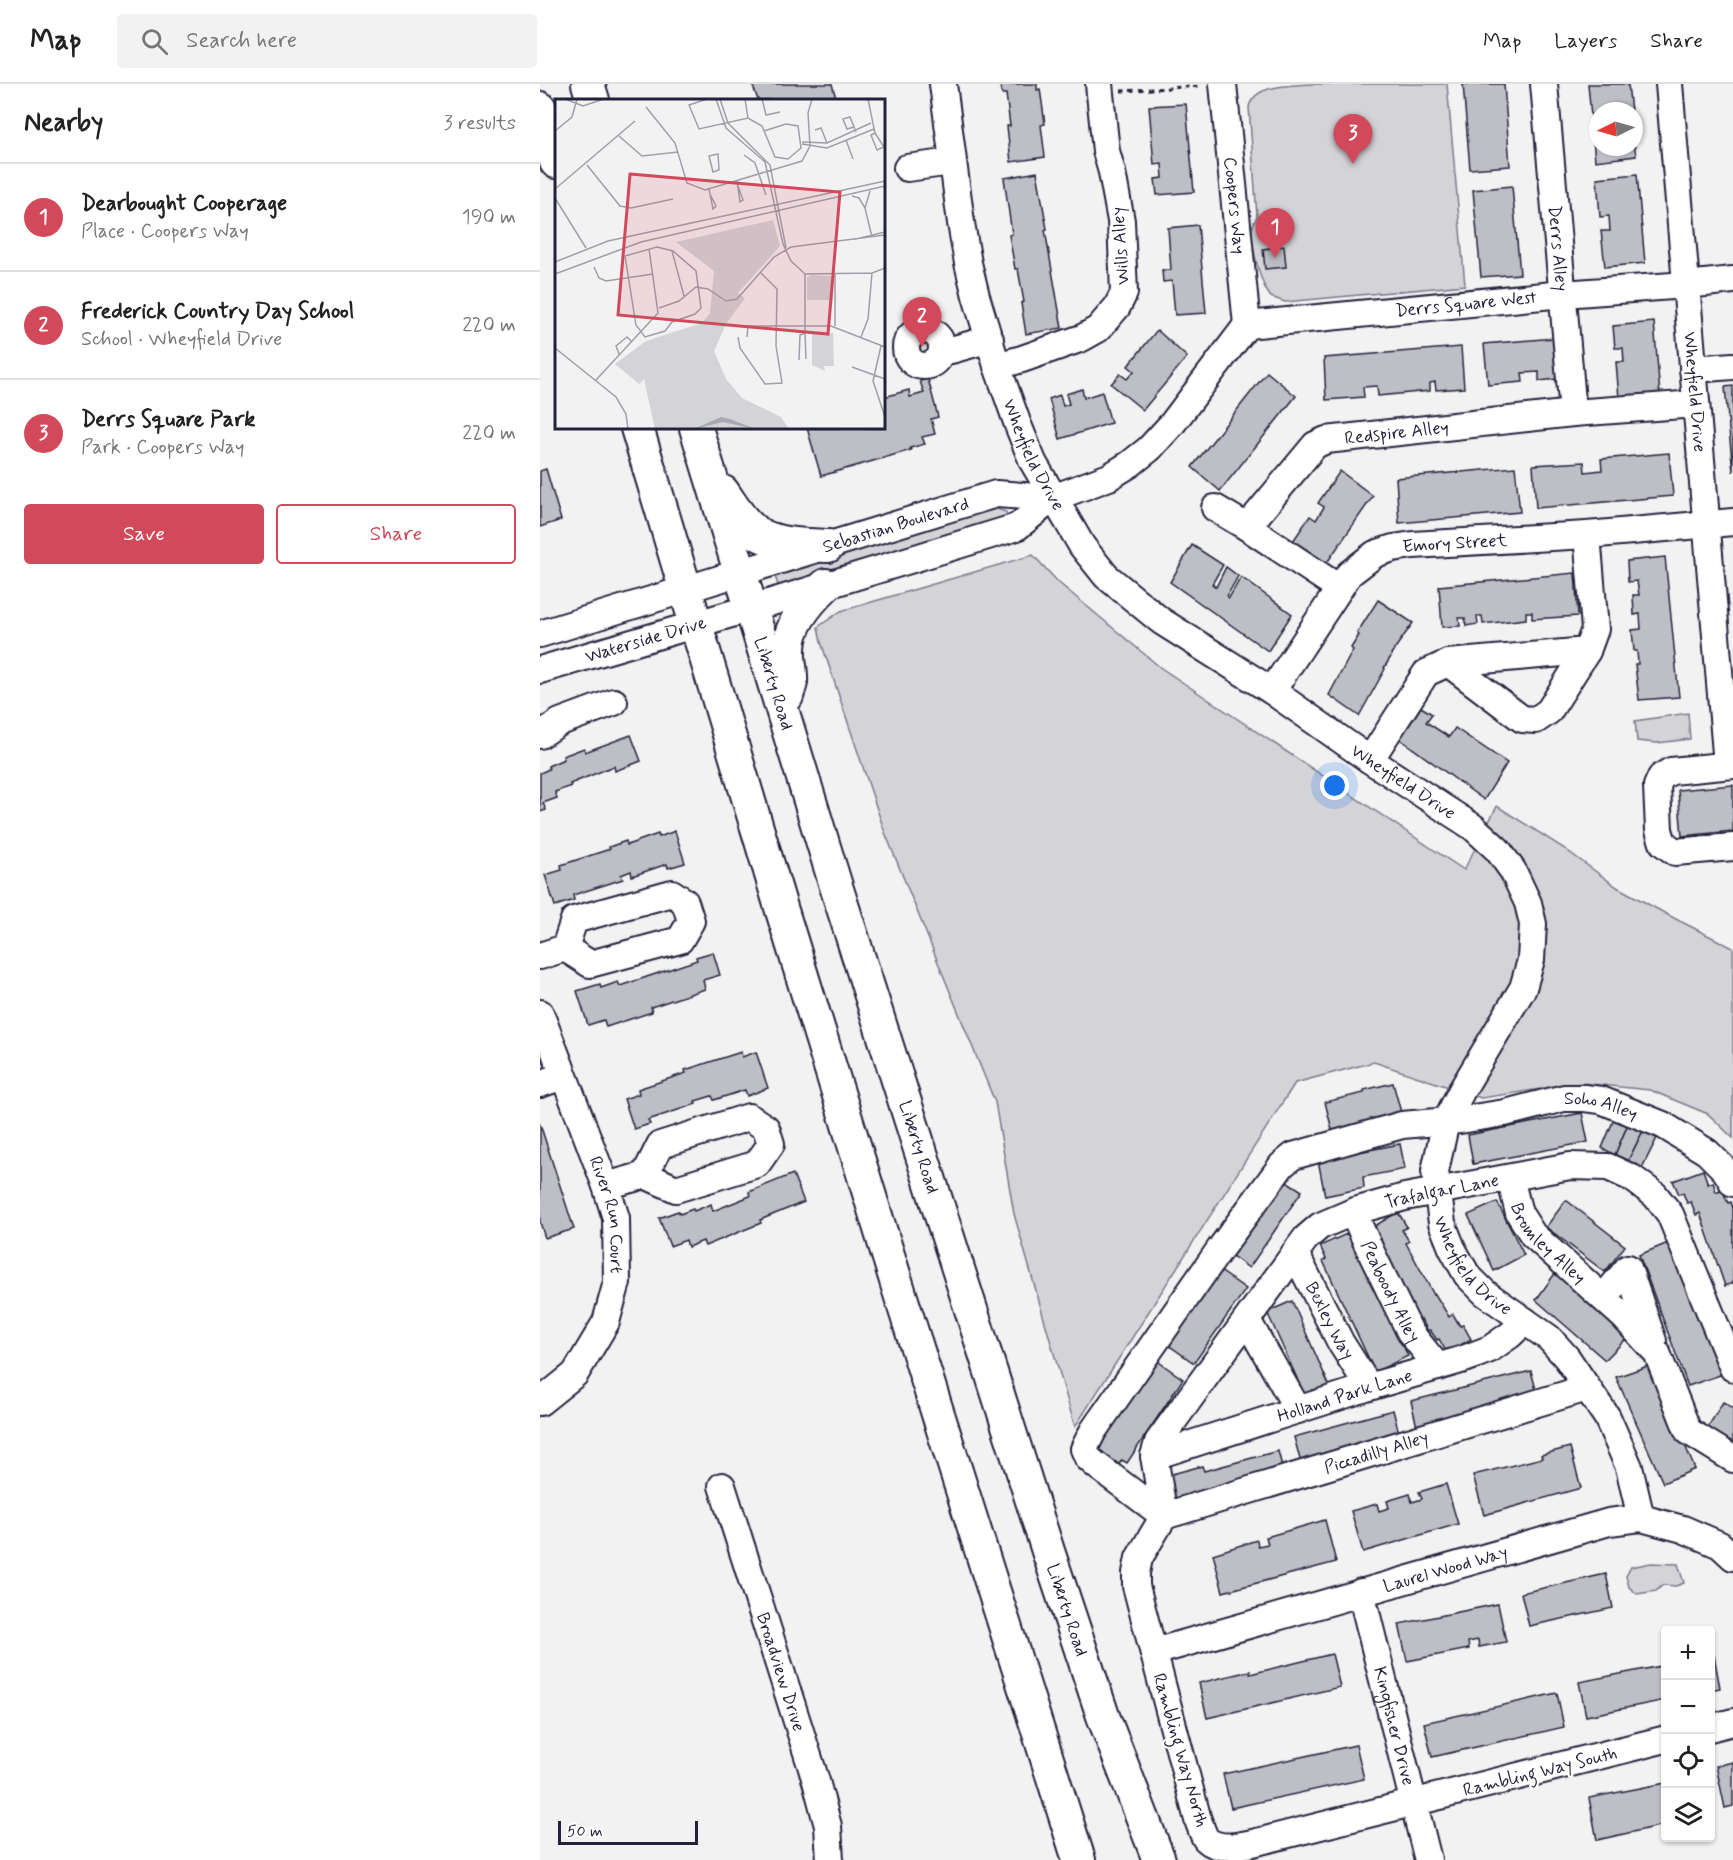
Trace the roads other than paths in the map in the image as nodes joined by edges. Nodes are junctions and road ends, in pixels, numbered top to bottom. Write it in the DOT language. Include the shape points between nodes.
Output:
graph roads {
  1 [pos="588,84"];
  2 [pos="943,84"];
  3 [pos="1544,84"];
  4 [pos="1669,84"];
  5 [pos="1212,85"];
  6 [pos="1100,88"];
  7 [pos="593,99"];
  8 [pos="540,108"];
  9 [pos="555,159"];
  10 [pos="952,162"];
  11 [pos="907,168"];
  12 [pos="1733,280"];
  13 [pos="1686,285"];
  14 [pos="1563,294"];
  15 [pos="1247,325"];
  16 [pos="990,339"];
  17 [pos="942,348"];
  18 [pos="997,366"];
  19 [pos="1733,366"];
  20 [pos="1693,369"];
  21 [pos="1696,404"];
  22 [pos="1573,413"];
  23 [pos="637,429"];
  24 [pos="696,429"];
  25 [pos="710,475"];
  26 [pos="1053,498"];
  27 [pos="1215,508"];
  28 [pos="1733,522"];
  29 [pos="1707,524"];
  30 [pos="1247,527"];
  31 [pos="1587,535"];
  32 [pos="828,546"];
  33 [pos="740,573"];
  34 [pos="826,585"];
  35 [pos="1339,588"];
  36 [pos="686,590"];
  37 [pos="751,608"];
  38 [pos="696,624"];
  39 [pos="540,634"];
  40 [pos="1587,651"];
  41 [pos="1448,663"];
  42 [pos="540,670"];
  43 [pos="1272,691"];
  44 [pos="614,702"];
  45 [pos="783,711"];
  46 [pos="540,735"];
  47 [pos="1370,760"];
  48 [pos="1730,765"];
  49 [pos="1733,847"];
  50 [pos="565,948"];
  51 [pos="540,956"];
  52 [pos="540,1013"];
  53 [pos="551,1080"];
  54 [pos="1446,1122"];
  55 [pos="645,1175"];
  56 [pos="1510,1178"];
  57 [pos="1733,1183"];
  58 [pos="606,1186"];
  59 [pos="1437,1192"];
  60 [pos="1353,1212"];
  61 [pos="1295,1252"];
  62 [pos="1603,1298"];
  63 [pos="1247,1320"];
  64 [pos="1525,1321"];
  65 [pos="1657,1353"];
  66 [pos="1438,1366"];
  67 [pos="1733,1368"];
  68 [pos="1369,1387"];
  69 [pos="1587,1388"];
  70 [pos="540,1402"];
  71 [pos="1298,1410"];
  72 [pos="1154,1456"];
  73 [pos="1733,1459"];
  74 [pos="722,1486"];
  75 [pos="1164,1516"];
  76 [pos="1641,1518"];
  77 [pos="1733,1557"];
  78 [pos="1361,1592"];
  79 [pos="1154,1652"];
  80 [pos="1733,1722"];
  81 [pos="1715,1727"];
  82 [pos="1661,1740"];
  83 [pos="1414,1802"];
  84 [pos="830,1860"];
  85 [pos="1078,1860"];
  86 [pos="1159,1860"];
  87 [pos="1428,1860"];
  1 -- 7 [label="main road"];
  2 -- 10 [label="street, Wheyfield Drive"];
  3 -- 14 [label="street, Derrs Alley"];
  4 -- 13 [label="street, Wheyfield Drive"];
  5 -- 15 [label="street, Coopers Way"];
  6 -- 18 [label="street, Wills Alley" via="1106,151 1121,221 1124,293 1098,329"];
  8 -- 9 [label="main road"];
  10 -- 11 [label="street"];
  10 -- 16 [label="street, Wheyfield Drive" via="968,263"];
  12 -- 13 [label="street, Derrs Square West"];
  13 -- 14 [label="street, Derrs Square West"];
  13 -- 20 [label="street, Wheyfield Drive"];
  14 -- 15 [label="street, Derrs Square West"];
  14 -- 22 [label="street, Derrs Alley"];
  15 -- 26 [label="street, Sebastian Boulevard" via="1149,449 1109,477"];
  16 -- 17 [label="street" via="951,350"];
  16 -- 18 [label="street, Wheyfield Drive"];
  18 -- 26 [label="street, Wheyfield Drive" via="1033,462"];
  19 -- 20 [label="street"];
  20 -- 21 [label="street, Wheyfield Drive"];
  21 -- 22 [label="street, Redspire Alley"];
  21 -- 29 [label="street, Wheyfield Drive"];
  22 -- 30 [label="street, Redspire Alley" via="1326,440 1315,445"];
  23 -- 36 [label="main road"];
  24 -- 25 [label="main road, Liberty Road"];
  25 -- 32 [label="main road" via="753,530 788,542"];
  25 -- 33 [label="main road, Liberty Road"];
  26 -- 32 [label="street, Sebastian Boulevard" via="996,494"];
  26 -- 34 [label="street, Sebastian Boulevard" via="1017,527"];
  26 -- 43 [label="street, Wheyfield Drive" via="1106,576 1161,621"];
  27 -- 30 [label="street"];
  28 -- 29 [label="street, Emory Street"];
  29 -- 31 [label="street, Emory Street"];
  29 -- 48 [label="street, Wheyfield Drive"];
  30 -- 35 [label="street"];
  31 -- 35 [label="street, Emory Street" via="1393,548 1375,554 1348,574"];
  31 -- 40 [label="street" via="1595,630"];
  32 -- 33 [label="street, Sebastian Boulevard"];
  33 -- 36 [label="street, Waterside Drive"];
  33 -- 37 [label="main road, Liberty Road"];
  34 -- 37 [label="street, Sebastian Boulevard"];
  34 -- 45 [label="main road" via="811,599 793,630 788,646 791,681"];
  35 -- 43 [label="street, Emory Street"];
  36 -- 38 [label="main road"];
  36 -- 39 [label="street, Waterside Drive"];
  37 -- 38 [label="street, Waterside Drive"];
  37 -- 45 [label="main road, Liberty Road"];
  38 -- 42 [label="street, Waterside Drive"];
  38 -- 85 [label="main road" via="904,1308"];
  40 -- 41 [label="street"];
  40 -- 41 [label="street" via="1549,711 1536,720 1522,719"];
  41 -- 47 [label="street" via="1426,673"];
  43 -- 47 [label="street, Wheyfield Drive"];
  44 -- 46 [label="street" via="560,722"];
  45 -- 86 [label="main road, Liberty Road" via="1048,1551 1103,1716"];
  47 -- 54 [label="street, Wheyfield Drive" via="1473,827 1498,850 1513,871 1533,924 1531,960 1523,988"];
  48 -- 49 [label="street" via="1671,771 1661,777 1657,786 1663,843 1675,852"];
  50 -- 51 [label="street"];
  52 -- 53 [label="street, River Run Court"];
  53 -- 58 [label="street, River Run Court"];
  54 -- 57 [label="street, Soho Alley" via="1564,1098 1601,1100 1686,1138 1707,1152"];
  54 -- 59 [label="street, Wheyfield Drive" via="1435,1171"];
  54 -- 75 [label="street, Soho Alley" via="1402,1125 1293,1156 1282,1165 1220,1248 1084,1449 1088,1458"];
  55 -- 58 [label="street"];
  56 -- 59 [label="street, Trafalgar Lane"];
  56 -- 62 [label="street, Bromley Alley" via="1519,1213 1533,1235"];
  56 -- 67 [label="street, Trafalgar Lane" via="1570,1166 1608,1167 1655,1195 1670,1214"];
  58 -- 70 [label="street, River Run Court" via="616,1218 616,1282 606,1322 575,1374"];
  59 -- 60 [label="street, Trafalgar Lane"];
  59 -- 64 [label="street, Wheyfield Drive" via="1442,1223 1467,1275"];
  60 -- 61 [label="street, Trafalgar Lane" via="1320,1226"];
  60 -- 66 [label="street, Peaboody Alley" via="1410,1332"];
  61 -- 63 [label="street, Trafalgar Lane"];
  61 -- 68 [label="street, Bexley Way" via="1341,1343"];
  62 -- 65 [label="street, Bromley Alley"];
  62 -- 65 [label="street, Bromley Alley" via="1628,1268"];
  63 -- 71 [label="street"];
  63 -- 72 [label="street, Trafalgar Lane" via="1158,1442"];
  64 -- 66 [label="street, Holland Park Lane" via="1490,1349"];
  64 -- 69 [label="street, Wheyfield Drive" via="1549,1338"];
  65 -- 73 [label="street, Bromley Alley" via="1688,1431"];
  66 -- 68 [label="street, Holland Park Lane"];
  68 -- 71 [label="street, Holland Park Lane"];
  69 -- 75 [label="street, Piccadilly Alley"];
  69 -- 76 [label="street, Wheyfield Drive" via="1607,1417 1629,1467"];
  71 -- 72 [label="street, Holland Park Lane"];
  72 -- 75 [label="street"];
  74 -- 84 [label="street, Broadview Drive" via="816,1781 828,1826"];
  75 -- 79 [label="street, Rambling Way North" via="1140,1558 1136,1573"];
  76 -- 77 [label="street, Laurel Wood Way" via="1683,1529 1719,1545"];
  76 -- 78 [label="street, Laurel Wood Way" via="1609,1522"];
  78 -- 79 [label="street, Laurel Wood Way"];
  78 -- 83 [label="street, Kingfisher Drive"];
  79 -- 83 [label="street, Rambling Way North" via="1206,1838 1217,1844 1243,1845"];
  80 -- 81 [label="street"];
  82 -- 83 [label="street, Rambling Way South"];
  83 -- 87 [label="street, Kingfisher Drive"];
}
